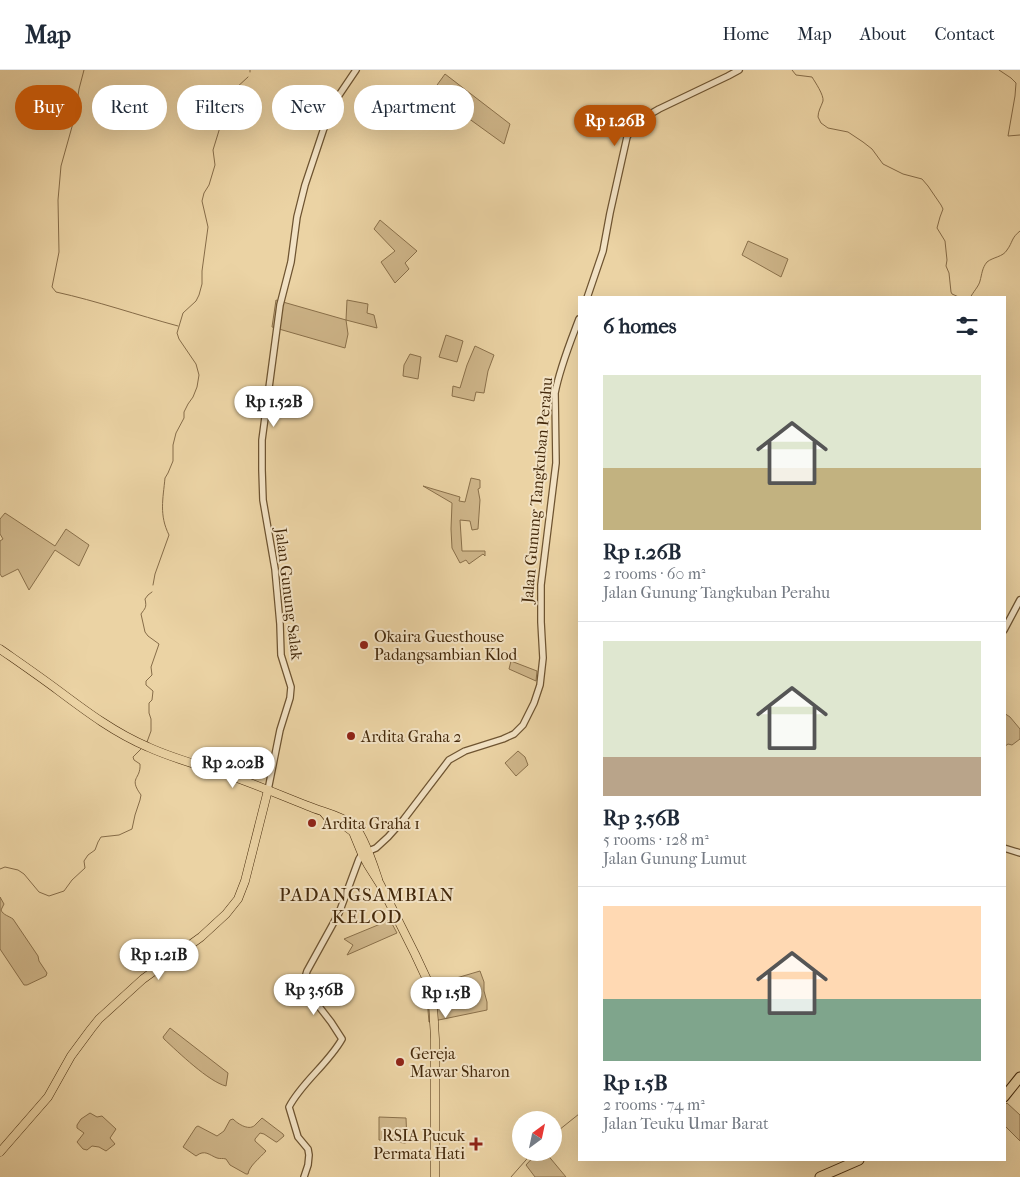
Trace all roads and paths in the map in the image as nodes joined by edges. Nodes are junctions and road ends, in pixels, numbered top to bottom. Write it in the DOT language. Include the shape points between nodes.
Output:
graph roads {
  1 [pos="356,70"];
  2 [pos="739,70"];
  3 [pos="588,296"];
  4 [pos="578,322"];
  5 [pos="1020,600"];
  6 [pos="1006,626"];
  7 [pos="0,649"];
  8 [pos="268,790"];
  9 [pos="1006,848"];
  10 [pos="1020,852"];
  11 [pos="365,853"];
  12 [pos="1020,1077"];
  13 [pos="1006,1094"];
  14 [pos="0,1152"];
  15 [pos="857,1161"];
  16 [pos="304,1177"];
  17 [pos="435,1177"];
  18 [pos="820,1177"];
  1 -- 8 [label="street, Jalan Gunung Salak" via="330,109 301,197 291,262 280,305 266,407 263,500 275,569 281,655 291,687"];
  2 -- 3 [label="street" via="635,124 627,137 603,251"];
  4 -- 11 [label="street, Jalan Gunung Tangkuban Perahu" via="555,393 556,463 541,585 543,658 537,697 520,730 510,737 465,751 449,760 383,843"];
  5 -- 6 [label="street"];
  7 -- 8 [label="main road" via="95,717 148,748"];
  8 -- 11 [label="main road" via="353,825 360,832"];
  8 -- 14 [label="main road, Jalan Gunung Salak" via="238,899 201,937 143,979 99,1019 71,1056 48,1097"];
  9 -- 10 [label="street"];
  11 -- 16 [label="street" via="304,981 307,991 342,1040 289,1107 298,1137 308,1149"];
  11 -- 17 [label="main road" via="429,984 435,1039"];
  12 -- 13 [label="highway"];
  15 -- 18 [label="highway"];
}
